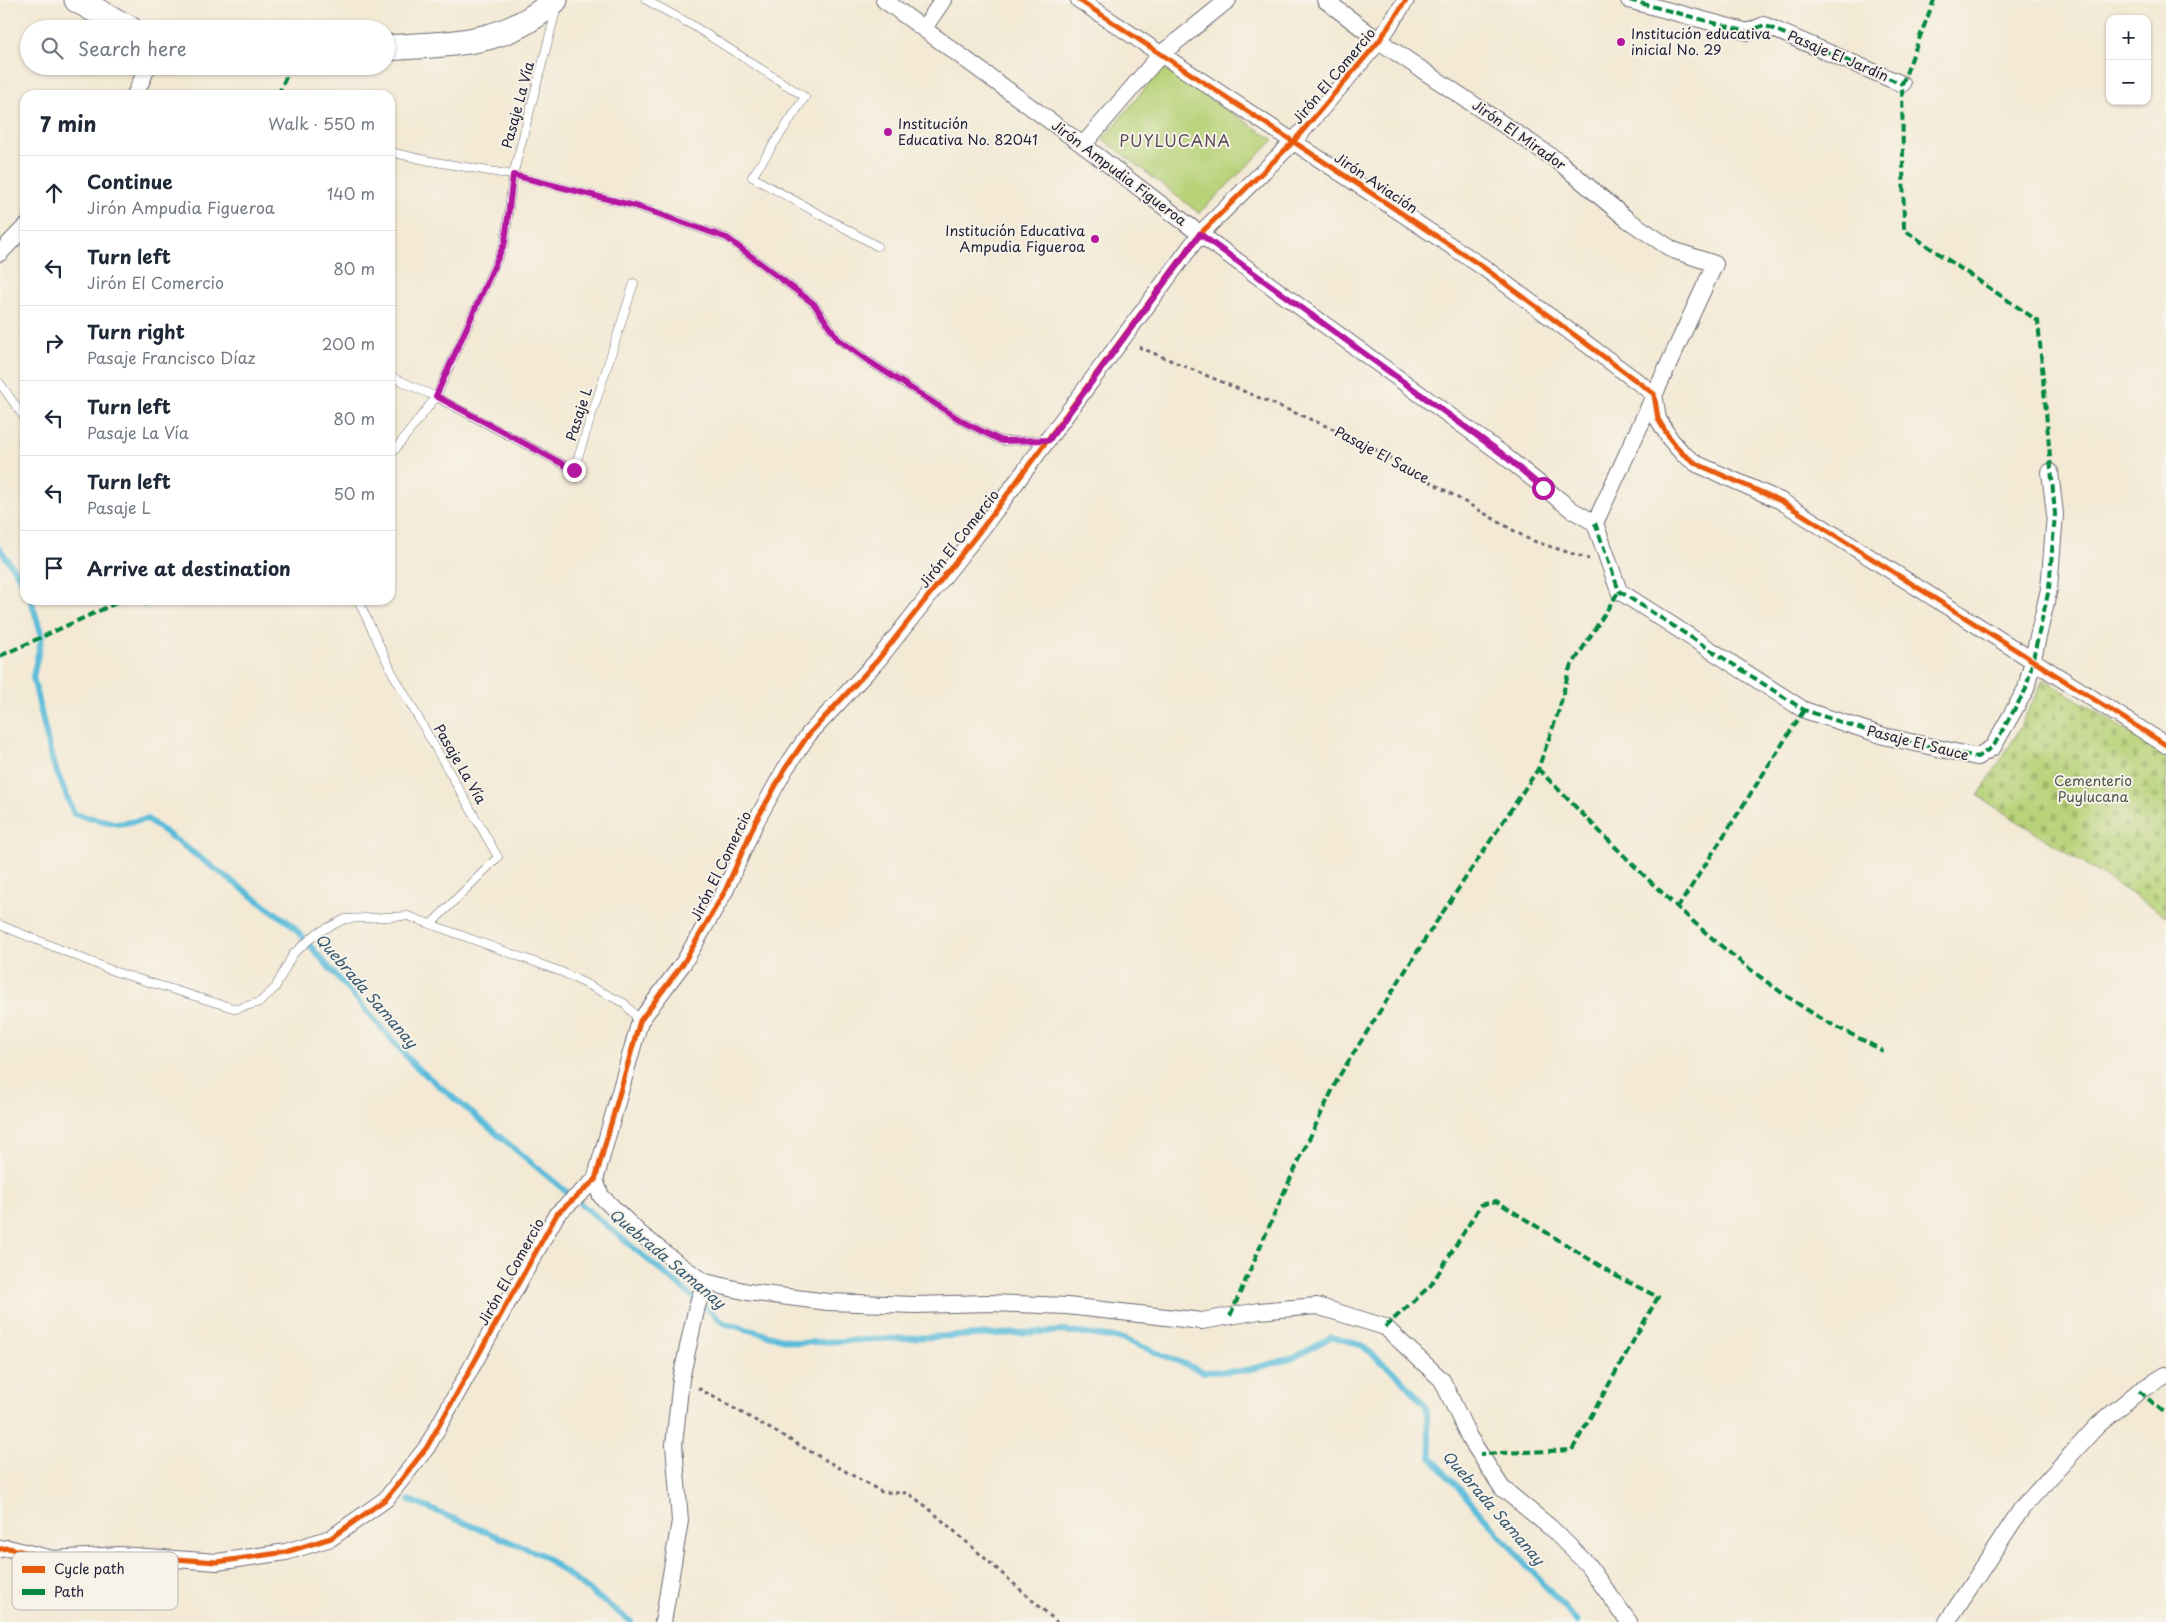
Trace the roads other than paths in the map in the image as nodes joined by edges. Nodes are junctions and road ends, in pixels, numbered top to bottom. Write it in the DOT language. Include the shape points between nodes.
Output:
graph roads {
  1 [pos="77,0"];
  2 [pos="557,0"];
  3 [pos="646,0"];
  4 [pos="884,0"];
  5 [pos="943,0"];
  6 [pos="1079,0"];
  7 [pos="1228,0"];
  8 [pos="1325,0"];
  9 [pos="1406,0"];
  10 [pos="1629,0"];
  11 [pos="114,20"];
  12 [pos="924,28"];
  13 [pos="1379,41"];
  14 [pos="395,47"];
  15 [pos="1161,54"];
  16 [pos="144,75"];
  17 [pos="1902,84"];
  18 [pos="137,90"];
  19 [pos="1294,141"];
  20 [pos="1083,145"];
  21 [pos="395,153"];
  22 [pos="513,175"];
  23 [pos="20,232"];
  24 [pos="1200,234"];
  25 [pos="877,246"];
  26 [pos="0,253"];
  27 [pos="634,283"];
  28 [pos="395,378"];
  29 [pos="0,384"];
  30 [pos="1654,394"];
  31 [pos="436,396"];
  32 [pos="20,412"];
  33 [pos="1049,440"];
  34 [pos="395,449"];
  35 [pos="2050,472"];
  36 [pos="1595,524"];
  37 [pos="360,605"];
  38 [pos="2033,661"];
  39 [pos="2166,745"];
  40 [pos="432,924"];
  41 [pos="0,925"];
  42 [pos="640,1021"];
  43 [pos="590,1185"];
  44 [pos="701,1295"];
  45 [pos="2166,1375"];
  46 [pos="0,1549"];
  47 [pos="24,1552"];
  48 [pos="178,1559"];
  49 [pos="663,1622"];
  50 [pos="1630,1622"];
  51 [pos="1947,1622"];
  1 -- 11 [label="main road"];
  2 -- 14 [label="main road" via="527,23 499,34 471,42"];
  2 -- 22 [label="lane, Pasaje La Vía"];
  3 -- 25 [label="lane" via="692,24 805,97 752,177"];
  4 -- 12 [label="street, Jirón Ampudia Figueroa"];
  5 -- 12 [label="street"];
  6 -- 15 [label="street, Jirón Aviación"];
  7 -- 15 [label="street"];
  8 -- 13 [label="street, Jirón El Mirador"];
  9 -- 13 [label="street, Jirón El Comercio"];
  10 -- 17 [label="street, Pasaje El Jardín" via="1748,32 1764,25"];
  12 -- 20 [label="street, Jirón Ampudia Figueroa"];
  13 -- 19 [label="street, Jirón El Comercio"];
  13 -- 30 [label="street, Jirón El Mirador" via="1558,161 1628,220 1673,250 1715,264"];
  15 -- 19 [label="street, Jirón Aviación"];
  15 -- 20 [label="street"];
  16 -- 18 [label="street"];
  19 -- 24 [label="street, Jirón El Comercio"];
  19 -- 30 [label="street, Jirón Aviación" via="1482,267"];
  20 -- 24 [label="street, Jirón Ampudia Figueroa"];
  21 -- 22 [label="lane"];
  22 -- 31 [label="lane, Pasaje La Vía" via="505,242"];
  22 -- 33 [label="lane" via="639,207 727,238 814,304 838,339 965,423 1002,441"];
  23 -- 26 [label="street"];
  24 -- 33 [label="street, Jirón El Comercio"];
  24 -- 36 [label="street, Jirón Ampudia Figueroa"];
  27 -- 31 [label="lane, Pasaje L" via="574,470"];
  28 -- 31 [label="lane, Pasaje L"];
  29 -- 32 [label="lane"];
  30 -- 36 [label="street"];
  30 -- 38 [label="street" via="1658,418 1670,439 1697,464 1781,501"];
  31 -- 34 [label="lane, Pasaje La Vía"];
  33 -- 42 [label="street, Jirón El Comercio" via="878,661 810,734 755,823 724,891 684,962"];
  35 -- 38 [label="street, Pasaje El Sauce" via="2055,514 2050,590"];
  36 -- 38 [label="street, Pasaje El Sauce" via="1619,590 1804,710 1884,736 1977,757 1993,747 2026,689"];
  37 -- 40 [label="lane, Pasaje La Vía" via="392,672 498,858"];
  38 -- 39 [label="street"];
  40 -- 41 [label="lane" via="408,916 345,919 317,933 293,954 275,988 260,1002 236,1009 116,972"];
  40 -- 42 [label="lane" via="562,972 624,1003"];
  42 -- 43 [label="street, Jirón El Comercio"];
  43 -- 44 [label="street" via="638,1232 681,1266"];
  43 -- 48 [label="street, Jirón El Comercio" via="557,1214 427,1447 386,1499 331,1538 286,1552 217,1562"];
  44 -- 49 [label="street" via="681,1379 674,1445 680,1521"];
  44 -- 50 [label="street" via="748,1292 828,1302 1067,1306 1202,1322 1259,1311 1317,1306 1385,1327 1442,1380 1469,1437 1502,1488 1551,1528 1587,1564"];
  45 -- 51 [label="street" via="2139,1390 2098,1425 2022,1508"];
  46 -- 47 [label="street, Jirón El Comercio"];
}
